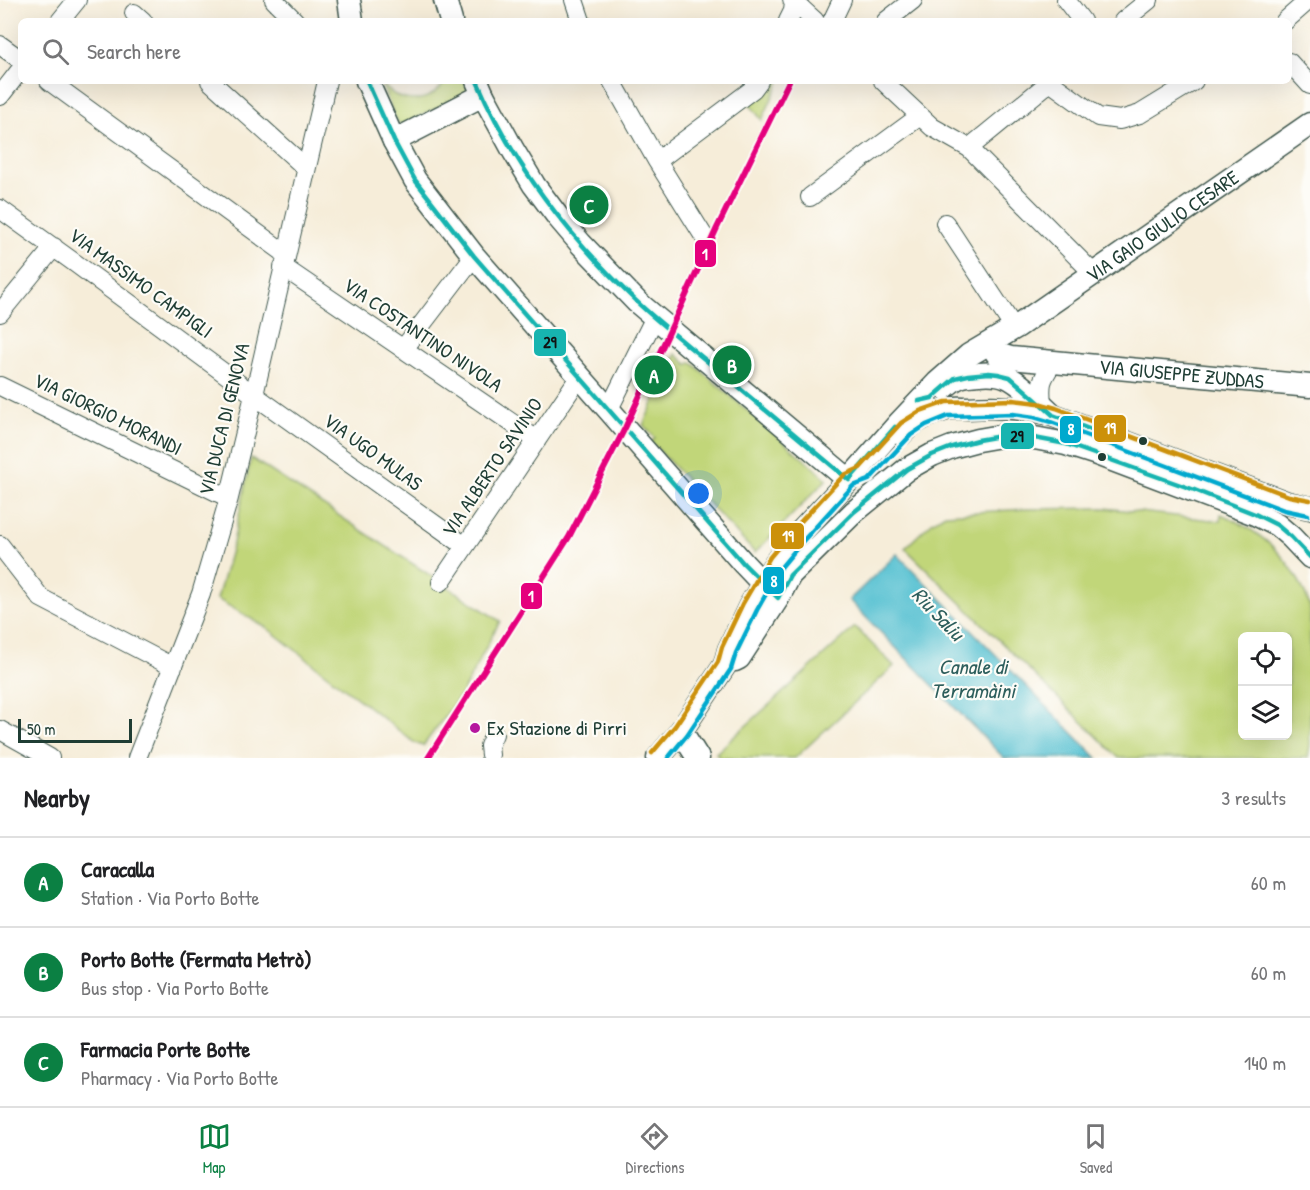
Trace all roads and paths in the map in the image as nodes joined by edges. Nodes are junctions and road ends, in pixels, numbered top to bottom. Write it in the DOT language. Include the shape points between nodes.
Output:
graph roads {
  1 [pos="77,0"];
  2 [pos="273,0"];
  3 [pos="445,0"];
  4 [pos="574,0"];
  5 [pos="842,0"];
  6 [pos="913,0"];
  7 [pos="1066,0"];
  8 [pos="1309,0"];
  9 [pos="804,7"];
  10 [pos="62,18"];
  11 [pos="293,18"];
  12 [pos="450,18"];
  13 [pos="580,18"];
  14 [pos="790,18"];
  15 [pos="833,18"];
  16 [pos="890,18"];
  17 [pos="1080,18"];
  18 [pos="1288,18"];
  19 [pos="0,45"];
  20 [pos="18,58"];
  21 [pos="1292,65"];
  22 [pos="18,73"];
  23 [pos="53,84"];
  24 [pos="213,84"];
  25 [pos="326,84"];
  26 [pos="368,84"];
  27 [pos="614,84"];
  28 [pos="757,84"];
  29 [pos="886,84"];
  30 [pos="1041,84"];
  31 [pos="1189,84"];
  32 [pos="1310,85"];
  33 [pos="480,88"];
  34 [pos="0,96"];
  35 [pos="920,116"];
  36 [pos="1310,123"];
  37 [pos="394,141"];
  38 [pos="969,148"];
  39 [pos="657,161"];
  40 [pos="306,168"];
  41 [pos="810,197"];
  42 [pos="0,209"];
  43 [pos="945,223"];
  44 [pos="703,235"];
  45 [pos="54,247"];
  46 [pos="474,256"];
  47 [pos="285,261"];
  48 [pos="1094,274"];
  49 [pos="0,313"];
  50 [pos="655,317"];
  51 [pos="1014,328"];
  52 [pos="403,350"];
  53 [pos="1003,358"];
  54 [pos="1053,362"];
  55 [pos="580,376"];
  56 [pos="0,386"];
  57 [pos="1310,386"];
  58 [pos="254,395"];
  59 [pos="920,401"];
  60 [pos="609,409"];
  61 [pos="1047,410"];
  62 [pos="537,440"];
  63 [pos="849,480"];
  64 [pos="229,498"];
  65 [pos="1310,508"];
  66 [pos="0,545"];
  67 [pos="465,546"];
  68 [pos="1310,557"];
  69 [pos="441,582"];
  70 [pos="771,591"];
  71 [pos="173,667"];
  72 [pos="0,730"];
  73 [pos="681,731"];
  74 [pos="494,734"];
  75 [pos="492,757"];
  76 [pos="50,758"];
  77 [pos="137,758"];
  78 [pos="658,758"];
  79 [pos="698,758"];
  1 -- 10 [label="street"];
  2 -- 11 [label="street"];
  3 -- 12 [label="street"];
  4 -- 13 [label="street"];
  5 -- 15 [label="street"];
  6 -- 16 [label="street"];
  7 -- 17 [label="street"];
  8 -- 18 [label="street"];
  9 -- 14 [label="street" via="793,11"];
  19 -- 20 [label="street"];
  21 -- 32 [label="street"];
  22 -- 34 [label="street"];
  23 -- 47 [label="street, VIA COSTANTINO NIVOLA"];
  24 -- 40 [label="street"];
  25 -- 40 [label="street, VIA DUCA DI GENOVA"];
  26 -- 37 [label="street"];
  27 -- 39 [label="street"];
  28 -- 39 [label="street"];
  29 -- 35 [label="street"];
  30 -- 31 [label="street" via="1098,117 1120,120 1140,114"];
  30 -- 38 [label="street"];
  33 -- 37 [label="street"];
  33 -- 50 [label="street" via="524,167 558,217 605,270"];
  35 -- 38 [label="street"];
  35 -- 41 [label="street"];
  36 -- 48 [label="street, VIA GAIO GIULIO CESARE"];
  37 -- 46 [label="street" via="415,180"];
  38 -- 48 [label="street"];
  39 -- 44 [label="street"];
  40 -- 47 [label="street, VIA DUCA DI GENOVA"];
  42 -- 45 [label="street, VIA MASSIMO CAMPIGLI"];
  43 -- 51 [label="street"];
  45 -- 49 [label="street"];
  45 -- 58 [label="street, VIA MASSIMO CAMPIGLI"];
  46 -- 52 [label="street"];
  46 -- 55 [label="street"];
  47 -- 52 [label="street, VIA COSTANTINO NIVOLA"];
  47 -- 58 [label="street, VIA DUCA DI GENOVA"];
  48 -- 51 [label="street, VIA GAIO GIULIO CESARE"];
  50 -- 60 [label="street"];
  50 -- 63 [label="street"];
  51 -- 53 [label="street"];
  52 -- 62 [label="street, VIA COSTANTINO NIVOLA"];
  53 -- 54 [label="street, VIA GIUSEPPE ZUDDAS"];
  53 -- 59 [label="street" via="969,355"];
  53 -- 59 [label="street, VIA GIUSEPPE ZUDDAS" via="998,374 955,378 932,398"];
  53 -- 61 [label="street"];
  54 -- 57 [label="street, VIA GIUSEPPE ZUDDAS"];
  54 -- 61 [label="street" via="1040,387"];
  55 -- 60 [label="street"];
  55 -- 62 [label="street, VIA ALBERTO SAVINIO"];
  56 -- 64 [label="street, VIA GIORGIO MORANDI"];
  58 -- 64 [label="street, VIA DUCA DI GENOVA"];
  58 -- 67 [label="street, VIA UGO MULAS"];
  59 -- 63 [label="street"];
  60 -- 70 [label="street"];
  61 -- 63 [label="street" via="946,409 906,429 864,474"];
  61 -- 65 [label="street" via="1287,503"];
  62 -- 67 [label="street, VIA ALBERTO SAVINIO"];
  63 -- 70 [label="street" via="776,562"];
  64 -- 71 [label="street, VIA DUCA DI GENOVA" via="201,594"];
  66 -- 71 [label="street" via="41,598"];
  67 -- 69 [label="street, VIA ALBERTO SAVINIO"];
  68 -- 70 [label="street" via="1277,525 1255,514 1094,453 1024,436 1001,436 952,447 907,469 854,512"];
  70 -- 73 [label="street" via="739,658 725,665"];
  71 -- 77 [label="street, VIA DUCA DI GENOVA"];
  72 -- 76 [label="street"];
  73 -- 78 [label="street"];
  73 -- 79 [label="street"];
  74 -- 75 [label="street" via="489,746"];
}
